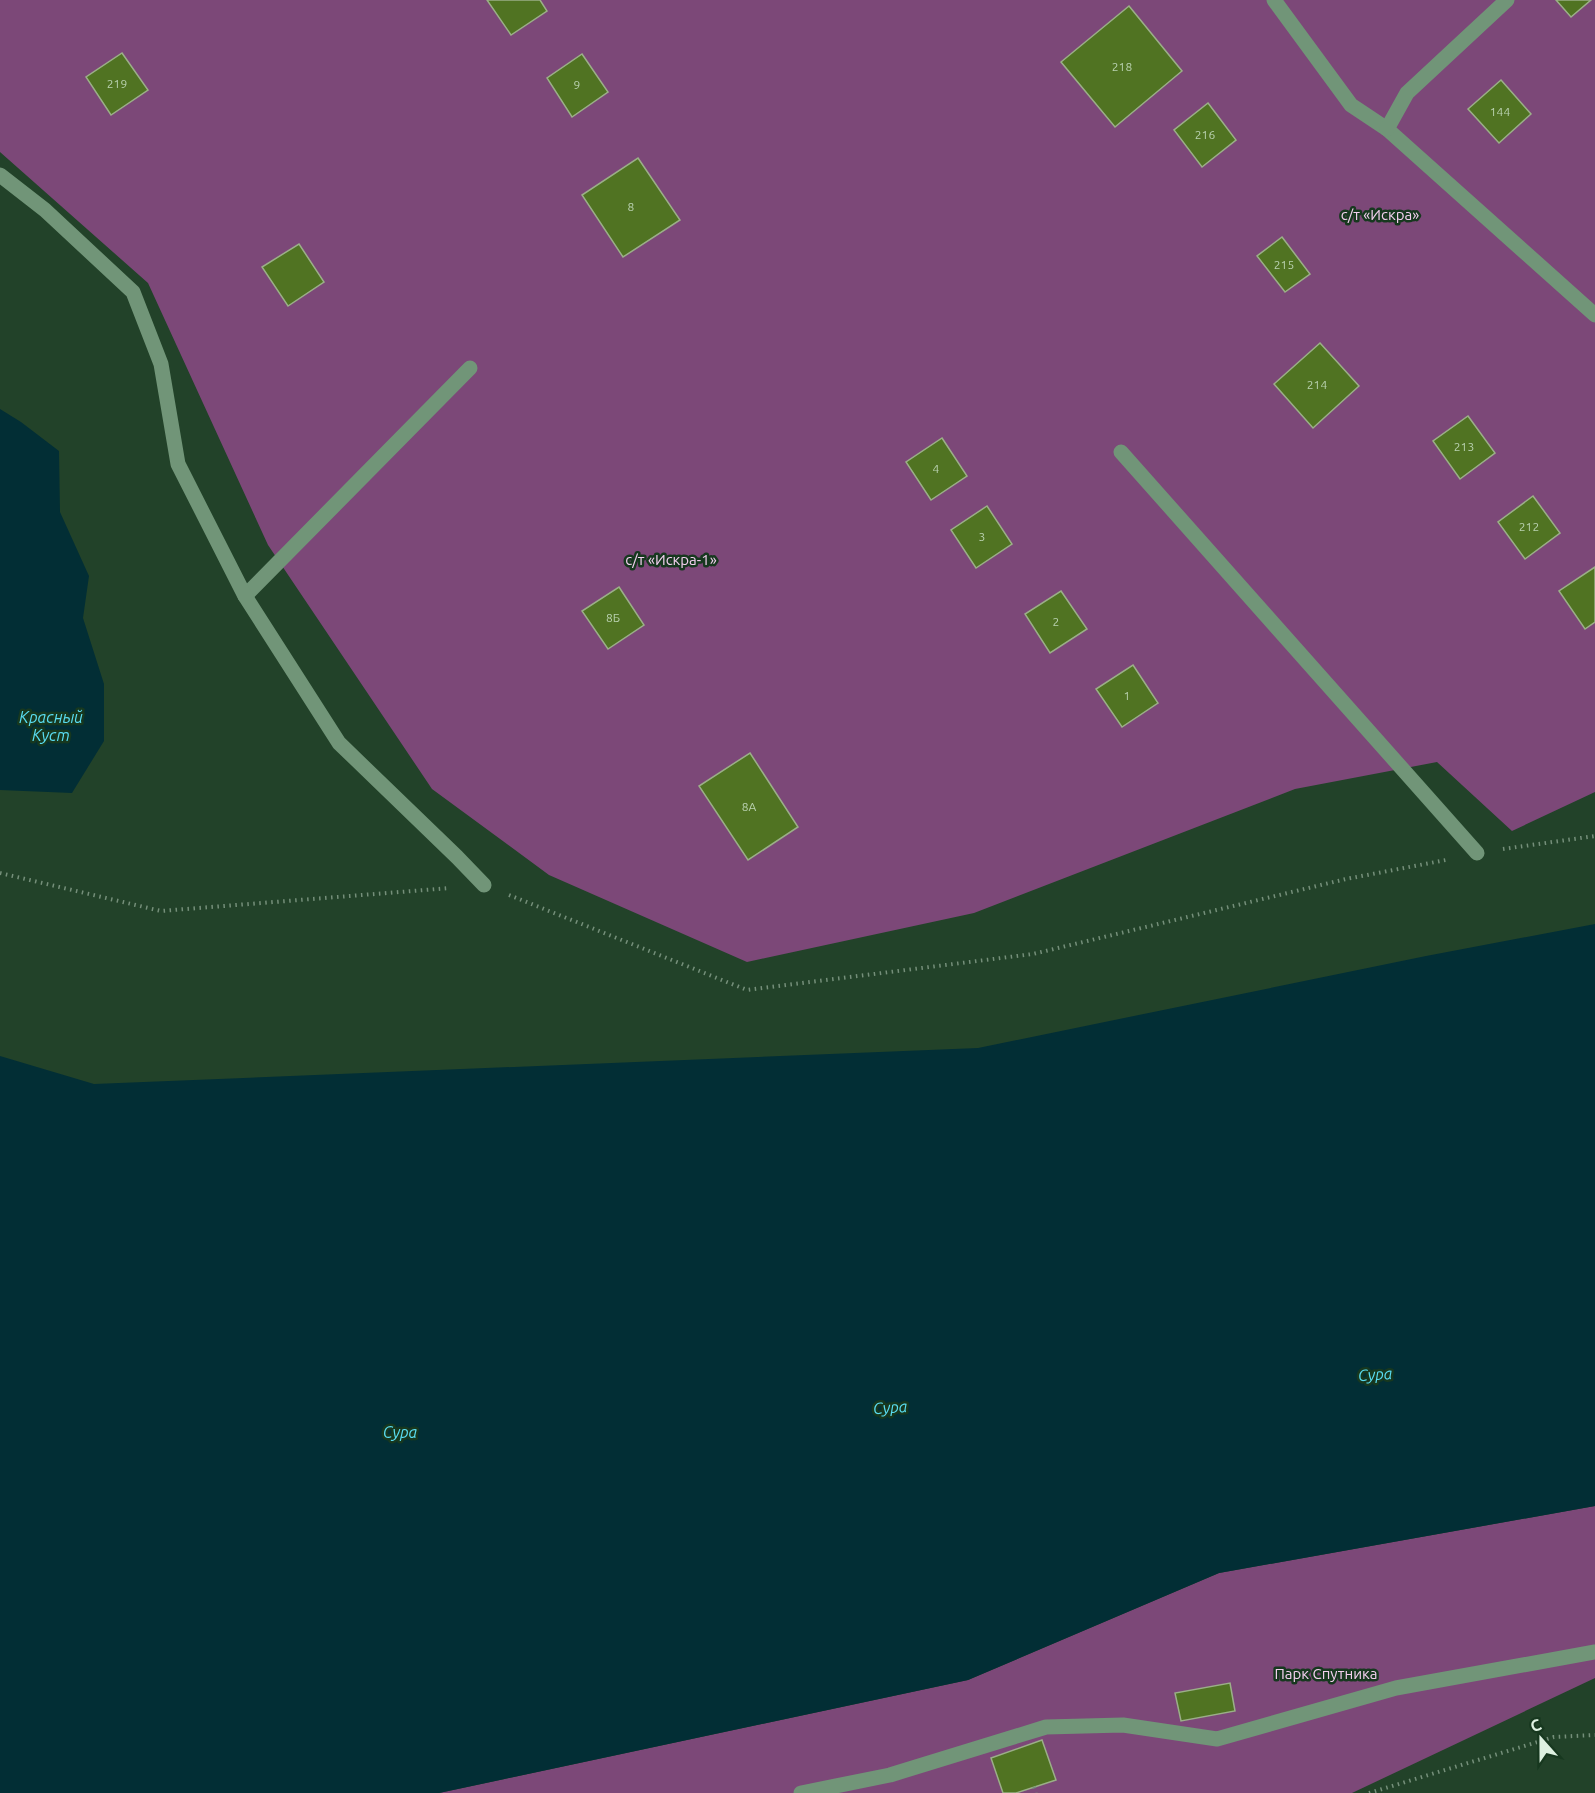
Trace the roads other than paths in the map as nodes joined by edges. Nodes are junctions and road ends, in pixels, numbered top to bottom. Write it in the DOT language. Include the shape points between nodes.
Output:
graph roads {
  1 [pos="1274,0"];
  2 [pos="1507,0"];
  3 [pos="1387,129"];
  4 [pos="0,175"];
  5 [pos="1595,315"];
  6 [pos="470,368"];
  7 [pos="1121,452"];
  8 [pos="245,597"];
  9 [pos="1477,854"];
  10 [pos="484,885"];
  11 [pos="1595,1652"];
  12 [pos="801,1793"];
  1 -- 3 [label="street" via="1351,105"];
  2 -- 3 [label="street" via="1407,93"];
  3 -- 5 [label="street"];
  4 -- 8 [label="street" via="45,210 133,292 161,364 178,464"];
  6 -- 8 [label="street"];
  7 -- 9 [label="street"];
  8 -- 10 [label="street" via="339,743"];
  11 -- 12 [label="street" via="1396,1688 1217,1739 1123,1725 1046,1727 890,1775"];
}
